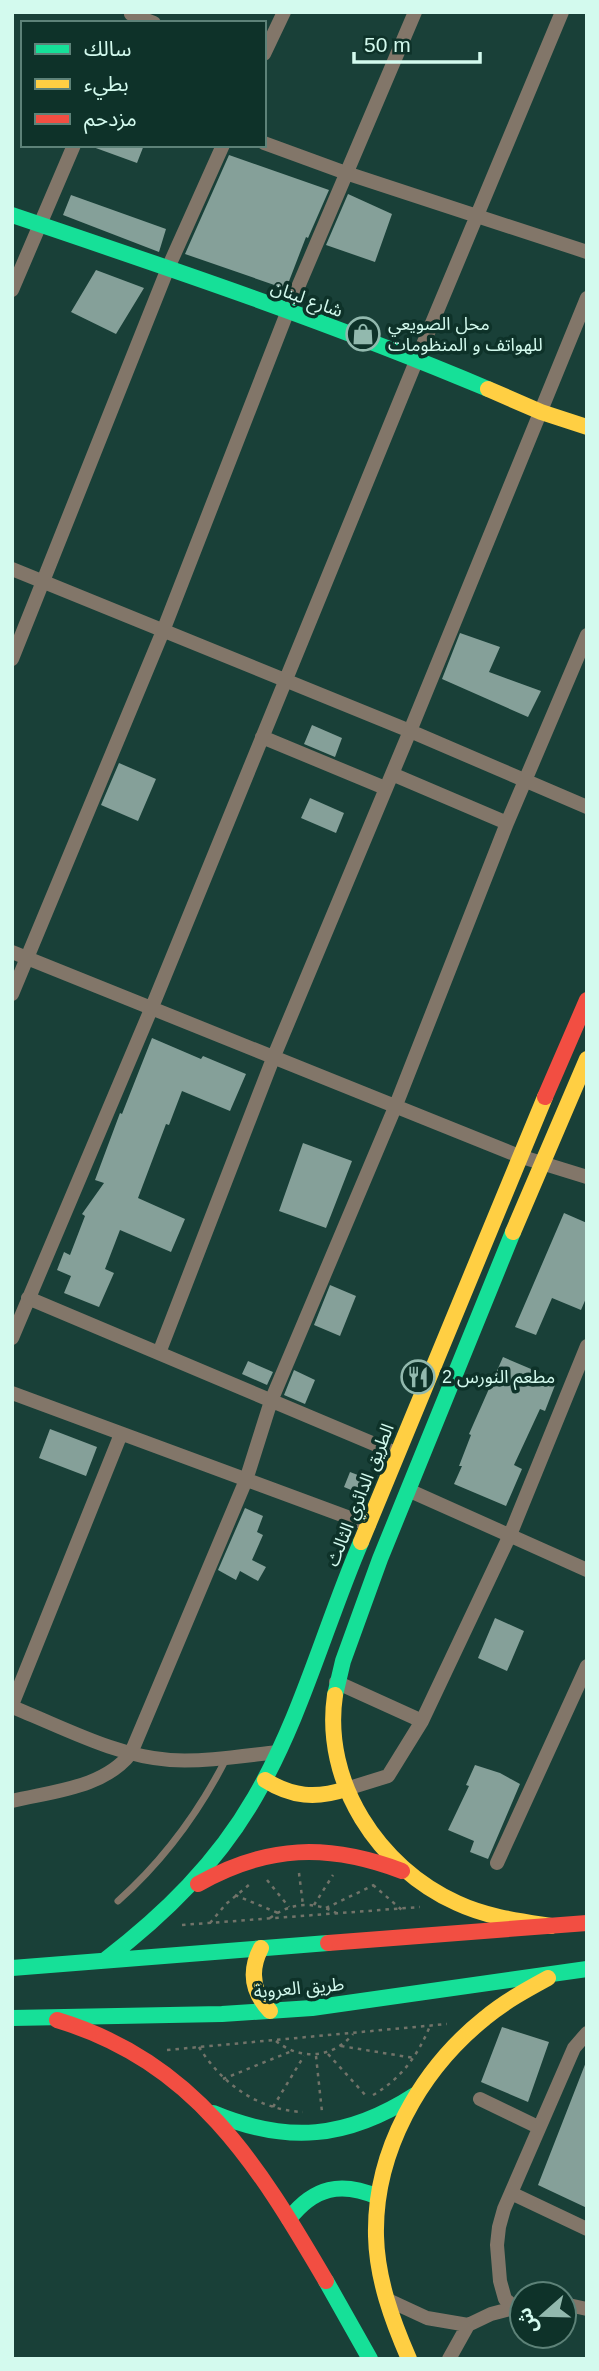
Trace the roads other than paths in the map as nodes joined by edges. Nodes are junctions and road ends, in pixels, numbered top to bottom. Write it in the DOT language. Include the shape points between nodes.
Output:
graph roads {
  1 [pos="284,12"];
  2 [pos="415,12"];
  3 [pos="562,12"];
  4 [pos="130,16"];
  5 [pos="147,21"];
  6 [pos="266,50"];
  7 [pos="266,144"];
  8 [pos="73,147"];
  9 [pos="222,147"];
  10 [pos="346,173"];
  11 [pos="12,215"];
  12 [pos="477,217"];
  13 [pos="39,224"];
  14 [pos="587,252"];
  15 [pos="168,268"];
  16 [pos="12,290"];
  17 [pos="587,298"];
  18 [pos="287,313"];
  19 [pos="416,359"];
  20 [pos="541,412"];
  21 [pos="587,427"];
  22 [pos="12,569"];
  23 [pos="44,581"];
  24 [pos="163,632"];
  25 [pos="587,635"];
  26 [pos="12,659"];
  27 [pos="285,681"];
  28 [pos="410,731"];
  29 [pos="262,737"];
  30 [pos="388,781"];
  31 [pos="525,782"];
  32 [pos="587,807"];
  33 [pos="507,823"];
  34 [pos="12,952"];
  35 [pos="27,958"];
  36 [pos="12,994"];
  37 [pos="587,1000"];
  38 [pos="152,1007"];
  39 [pos="274,1056"];
  40 [pos="587,1059"];
  41 [pos="580,1093"];
  42 [pos="396,1105"];
  43 [pos="519,1156"];
  44 [pos="540,1164"];
  45 [pos="587,1177"];
  46 [pos="28,1298"];
  47 [pos="13,1334"];
  48 [pos="587,1346"];
  49 [pos="159,1353"];
  50 [pos="12,1393"];
  51 [pos="271,1401"];
  52 [pos="121,1434"];
  53 [pos="398,1454"];
  54 [pos="246,1480"];
  55 [pos="408,1490"];
  56 [pos="369,1525"];
  57 [pos="510,1535"];
  58 [pos="587,1570"];
  59 [pos="587,1667"];
  60 [pos="336,1682"];
  61 [pos="12,1706"];
  62 [pos="422,1721"];
  63 [pos="278,1752"];
  64 [pos="131,1753"];
  65 [pos="226,1758"];
  66 [pos="265,1780"];
  67 [pos="345,1789"];
  68 [pos="12,1801"];
  69 [pos="497,1863"];
  70 [pos="410,1875"];
  71 [pos="187,1891"];
  72 [pos="118,1901"];
  73 [pos="587,1923"];
  74 [pos="551,1926"];
  75 [pos="261,1948"];
  76 [pos="105,1960"];
  77 [pos="12,1968"];
  78 [pos="587,1969"];
  79 [pos="563,1971"];
  80 [pos="270,2011"];
  81 [pos="48,2017"];
  82 [pos="12,2018"];
  83 [pos="587,2033"];
  84 [pos="419,2092"];
  85 [pos="480,2099"];
  86 [pos="208,2110"];
  87 [pos="538,2127"];
  88 [pos="511,2193"];
  89 [pos="378,2197"];
  90 [pos="289,2219"];
  91 [pos="587,2229"];
  92 [pos="386,2300"];
  93 [pos="508,2301"];
  94 [pos="508,2309"];
  95 [pos="468,2325"];
  96 [pos="370,2359"];
  97 [pos="409,2359"];
  98 [pos="449,2359"];
  1 -- 6 [label="street"];
  2 -- 10 [label="street"];
  3 -- 12 [label="street"];
  4 -- 5 [label="street"];
  7 -- 10 [label="street"];
  8 -- 13 [label="street"];
  9 -- 15 [label="street"];
  10 -- 12 [label="street"];
  10 -- 18 [label="street"];
  11 -- 13 [label="main road, شارع لبنان"];
  12 -- 14 [label="street"];
  12 -- 19 [label="street"];
  13 -- 15 [label="main road, شارع لبنان"];
  13 -- 16 [label="street"];
  15 -- 18 [label="main road, شارع لبنان"];
  15 -- 23 [label="street"];
  17 -- 20 [label="street"];
  18 -- 19 [label="main road, شارع لبنان"];
  18 -- 24 [label="street"];
  19 -- 20 [label="main road, شارع لبنان"];
  19 -- 27 [label="street"];
  20 -- 21 [label="main road, شارع لبنان"];
  20 -- 28 [label="street"];
  22 -- 23 [label="street"];
  23 -- 24 [label="street"];
  23 -- 26 [label="street"];
  24 -- 27 [label="street"];
  24 -- 35 [label="street"];
  25 -- 31 [label="street"];
  27 -- 28 [label="street"];
  27 -- 29 [label="street"];
  28 -- 30 [label="street"];
  28 -- 31 [label="street"];
  29 -- 30 [label="street"];
  29 -- 38 [label="street"];
  30 -- 33 [label="street"];
  30 -- 39 [label="street"];
  31 -- 32 [label="street"];
  31 -- 33 [label="street"];
  33 -- 42 [label="street"];
  34 -- 35 [label="street"];
  35 -- 36 [label="street"];
  35 -- 38 [label="street"];
  37 -- 43 [label="main road, الطريق الدائري الثالث"];
  38 -- 39 [label="street"];
  38 -- 46 [label="street"];
  39 -- 42 [label="street"];
  39 -- 49 [label="street"];
  40 -- 41 [label="main road"];
  41 -- 44 [label="main road"];
  42 -- 43 [label="street"];
  42 -- 51 [label="street"];
  43 -- 44 [label="street"];
  43 -- 53 [label="main road, الطريق الدائري الثالث"];
  44 -- 45 [label="street"];
  44 -- 55 [label="main road"];
  46 -- 47 [label="street"];
  46 -- 49 [label="street"];
  48 -- 57 [label="street"];
  49 -- 51 [label="street"];
  50 -- 52 [label="street"];
  51 -- 53 [label="street"];
  51 -- 54 [label="street"];
  52 -- 54 [label="street"];
  52 -- 61 [label="street"];
  53 -- 56 [label="main road, الطريق الدائري الثالث"];
  54 -- 56 [label="street"];
  54 -- 64 [label="street"];
  55 -- 57 [label="street"];
  55 -- 60 [label="main road"];
  56 -- 63 [label="main road, الطريق الدائري الثالث"];
  57 -- 58 [label="street"];
  57 -- 62 [label="street"];
  59 -- 69 [label="street"];
  60 -- 62 [label="street"];
  60 -- 67 [label="main road" via="333,1736"];
  61 -- 64 [label="street"];
  62 -- 67 [label="street" via="388,1776"];
  63 -- 65 [label="street"];
  63 -- 66 [label="main road, الطريق الدائري الثالث"];
  64 -- 65 [label="street" via="169,1760"];
  64 -- 68 [label="street" via="118,1768 91,1782"];
  65 -- 72 [label="lane" via="172,1846"];
  66 -- 67 [label="main road" via="286,1793 310,1797"];
  66 -- 71 [label="main road, الطريق الدائري الثالث" via="237,1827"];
  67 -- 70 [label="main road" via="368,1829"];
  70 -- 71 [label="main road" via="349,1854 307,1851 244,1862"];
  70 -- 74 [label="main road" via="471,1909"];
  71 -- 76 [label="main road, الطريق الدائري الثالث"];
  73 -- 74 [label="main road"];
  74 -- 75 [label="main road"];
  75 -- 76 [label="main road"];
  75 -- 80 [label="main road" via="253,1964 252,1981 258,1998"];
  76 -- 77 [label="main road"];
  78 -- 79 [label="main road, طريق العروبة"];
  79 -- 80 [label="main road, طريق العروبة"];
  79 -- 84 [label="main road" via="520,1992 481,2020 447,2053"];
  80 -- 81 [label="main road, طريق العروبة"];
  81 -- 82 [label="main road, طريق العروبة"];
  81 -- 86 [label="main road" via="134,2052"];
  83 -- 87 [label="street" via="574,2048"];
  84 -- 86 [label="main road" via="385,2114 327,2133 265,2132"];
  84 -- 89 [label="main road" via="398,2132"];
  85 -- 87 [label="street"];
  86 -- 90 [label="main road"];
  87 -- 88 [label="street"];
  88 -- 91 [label="street"];
  88 -- 93 [label="street" via="499,2227 497,2263"];
  89 -- 90 [label="main road" via="359,2189 328,2189 301,2203"];
  89 -- 92 [label="main road" via="376,2248"];
  90 -- 96 [label="main road"];
  92 -- 95 [label="street" via="427,2318"];
  92 -- 97 [label="main road"];
  94 -- 95 [label="street"];
  95 -- 98 [label="street"];
}
